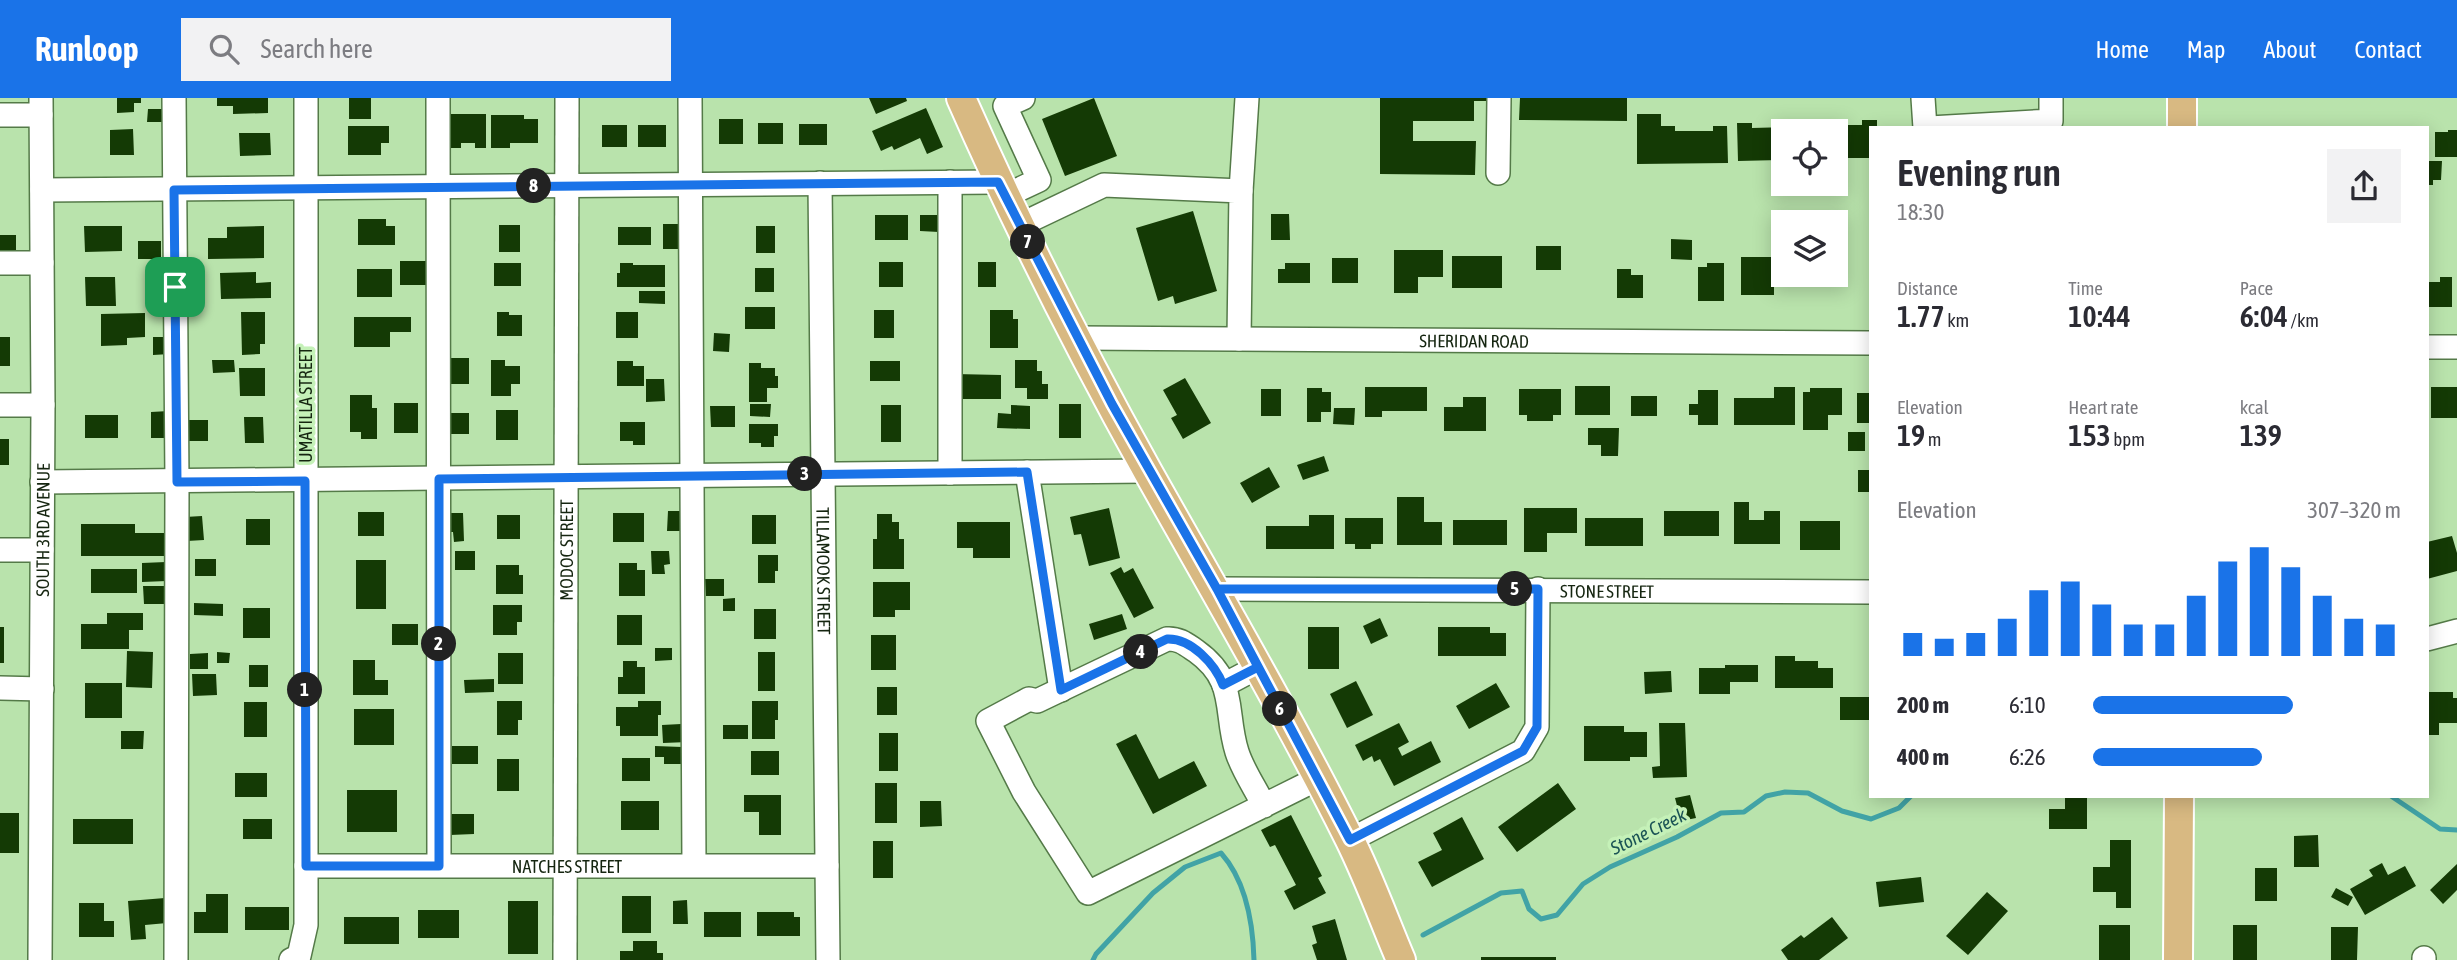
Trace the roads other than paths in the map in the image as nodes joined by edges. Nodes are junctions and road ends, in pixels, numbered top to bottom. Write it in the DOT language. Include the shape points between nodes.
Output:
graph roads {
  1 [pos="174,98"];
  2 [pos="306,98"];
  3 [pos="438,98"];
  4 [pos="567,98"];
  5 [pos="690,98"];
  6 [pos="961,98"];
  7 [pos="1247,98"];
  8 [pos="1499,98"];
  9 [pos="1923,98"];
  10 [pos="2051,98"];
  11 [pos="2182,98"];
  12 [pos="1010,101"];
  13 [pos="41,106"];
  14 [pos="0,115"];
  15 [pos="1925,126"];
  16 [pos="1965,126"];
  17 [pos="2182,126"];
  18 [pos="1498,173"];
  19 [pos="950,182"];
  20 [pos="820,183"];
  21 [pos="691,184"];
  22 [pos="566,186"];
  23 [pos="438,187"];
  24 [pos="306,189"];
  25 [pos="1002,189"];
  26 [pos="42,190"];
  27 [pos="174,190"];
  28 [pos="1241,191"];
  29 [pos="1020,225"];
  30 [pos="0,263"];
  31 [pos="42,263"];
  32 [pos="1077,338"];
  33 [pos="1239,339"];
  34 [pos="1869,343"];
  35 [pos="2429,347"];
  36 [pos="2457,347"];
  37 [pos="0,405"];
  38 [pos="43,405"];
  39 [pos="1148,471"];
  40 [pos="1027,472"];
  41 [pos="950,473"];
  42 [pos="823,474"];
  43 [pos="692,475"];
  44 [pos="566,477"];
  45 [pos="439,479"];
  46 [pos="305,481"];
  47 [pos="42,482"];
  48 [pos="177,482"];
  49 [pos="0,550"];
  50 [pos="42,550"];
  51 [pos="1217,589"];
  52 [pos="1538,589"];
  53 [pos="1869,592"];
  54 [pos="2457,631"];
  55 [pos="2429,638"];
  56 [pos="1258,667"];
  57 [pos="1223,685"];
  58 [pos="0,688"];
  59 [pos="42,689"];
  60 [pos="1061,690"];
  61 [pos="1317,779"];
  62 [pos="2179,798"];
  63 [pos="1264,806"];
  64 [pos="1350,840"];
  65 [pos="565,865"];
  66 [pos="306,866"];
  67 [pos="439,866"];
  68 [pos="694,866"];
  69 [pos="827,866"];
  70 [pos="295,958"];
  71 [pos="40,960"];
  72 [pos="177,960"];
  73 [pos="565,960"];
  74 [pos="828,960"];
  75 [pos="1401,960"];
  76 [pos="2178,960"];
  1 -- 27 [label="street"];
  2 -- 24 [label="street, UMATILLA STREET"];
  3 -- 23 [label="street"];
  4 -- 22 [label="street, MODOC STREET"];
  5 -- 21 [label="street"];
  6 -- 25 [label="main road"];
  7 -- 28 [label="street"];
  8 -- 18 [label="street"];
  9 -- 15 [label="street"];
  10 -- 16 [label="street" via="2051,121"];
  11 -- 17 [label="main road"];
  12 -- 25 [label="street" via="1040,180"];
  13 -- 14 [label="street"];
  13 -- 26 [label="street, SOUTH 3RD AVENUE"];
  19 -- 20 [label="street"];
  19 -- 25 [label="street"];
  19 -- 41 [label="street"];
  20 -- 21 [label="street"];
  20 -- 42 [label="street, TILLAMOOK STREET"];
  21 -- 22 [label="street"];
  21 -- 43 [label="street"];
  22 -- 23 [label="street"];
  22 -- 44 [label="street, MODOC STREET"];
  23 -- 24 [label="street"];
  23 -- 45 [label="street"];
  24 -- 27 [label="street"];
  24 -- 46 [label="street, UMATILLA STREET"];
  25 -- 29 [label="main road"];
  26 -- 27 [label="street"];
  26 -- 31 [label="street, SOUTH 3RD AVENUE"];
  27 -- 48 [label="street"];
  28 -- 29 [label="street" via="1104,185"];
  28 -- 33 [label="street"];
  29 -- 32 [label="main road"];
  30 -- 31 [label="street"];
  31 -- 38 [label="street, SOUTH 3RD AVENUE"];
  32 -- 33 [label="street, SHERIDAN ROAD"];
  32 -- 39 [label="main road"];
  33 -- 34 [label="street, SHERIDAN ROAD"];
  35 -- 36 [label="street"];
  37 -- 38 [label="street"];
  38 -- 47 [label="street, SOUTH 3RD AVENUE"];
  39 -- 40 [label="street"];
  39 -- 51 [label="main road"];
  40 -- 41 [label="street"];
  40 -- 60 [label="street"];
  41 -- 42 [label="street"];
  42 -- 43 [label="street"];
  42 -- 69 [label="street, TILLAMOOK STREET"];
  43 -- 44 [label="street"];
  43 -- 68 [label="street"];
  44 -- 45 [label="street"];
  44 -- 65 [label="street, MODOC STREET"];
  45 -- 46 [label="street"];
  45 -- 67 [label="street"];
  46 -- 48 [label="street"];
  46 -- 66 [label="street, UMATILLA STREET"];
  47 -- 48 [label="street"];
  47 -- 50 [label="street, SOUTH 3RD AVENUE"];
  48 -- 72 [label="street"];
  49 -- 50 [label="street"];
  50 -- 59 [label="street, SOUTH 3RD AVENUE"];
  51 -- 52 [label="street, STONE STREET"];
  51 -- 56 [label="main road"];
  52 -- 53 [label="street, STONE STREET"];
  52 -- 64 [label="street" via="1537,727 1523,751"];
  54 -- 55 [label="street"];
  56 -- 57 [label="street"];
  56 -- 61 [label="main road"];
  57 -- 60 [label="street" via="1211,662 1167,639"];
  57 -- 63 [label="street" via="1229,696 1237,753"];
  58 -- 59 [label="street"];
  59 -- 71 [label="street, SOUTH 3RD AVENUE"];
  60 -- 63 [label="street" via="1037,701 1029,699 988,721 1024,792 1088,893"];
  61 -- 63 [label="street"];
  61 -- 64 [label="main road"];
  62 -- 76 [label="main road"];
  64 -- 75 [label="main road"];
  65 -- 67 [label="street, NATCHES STREET"];
  65 -- 68 [label="street, NATCHES STREET"];
  65 -- 73 [label="street, MODOC STREET"];
  66 -- 67 [label="street, NATCHES STREET"];
  66 -- 70 [label="street, UMATILLA STREET" via="306,925"];
  68 -- 69 [label="street, NATCHES STREET"];
  69 -- 74 [label="street, TILLAMOOK STREET"];
}
